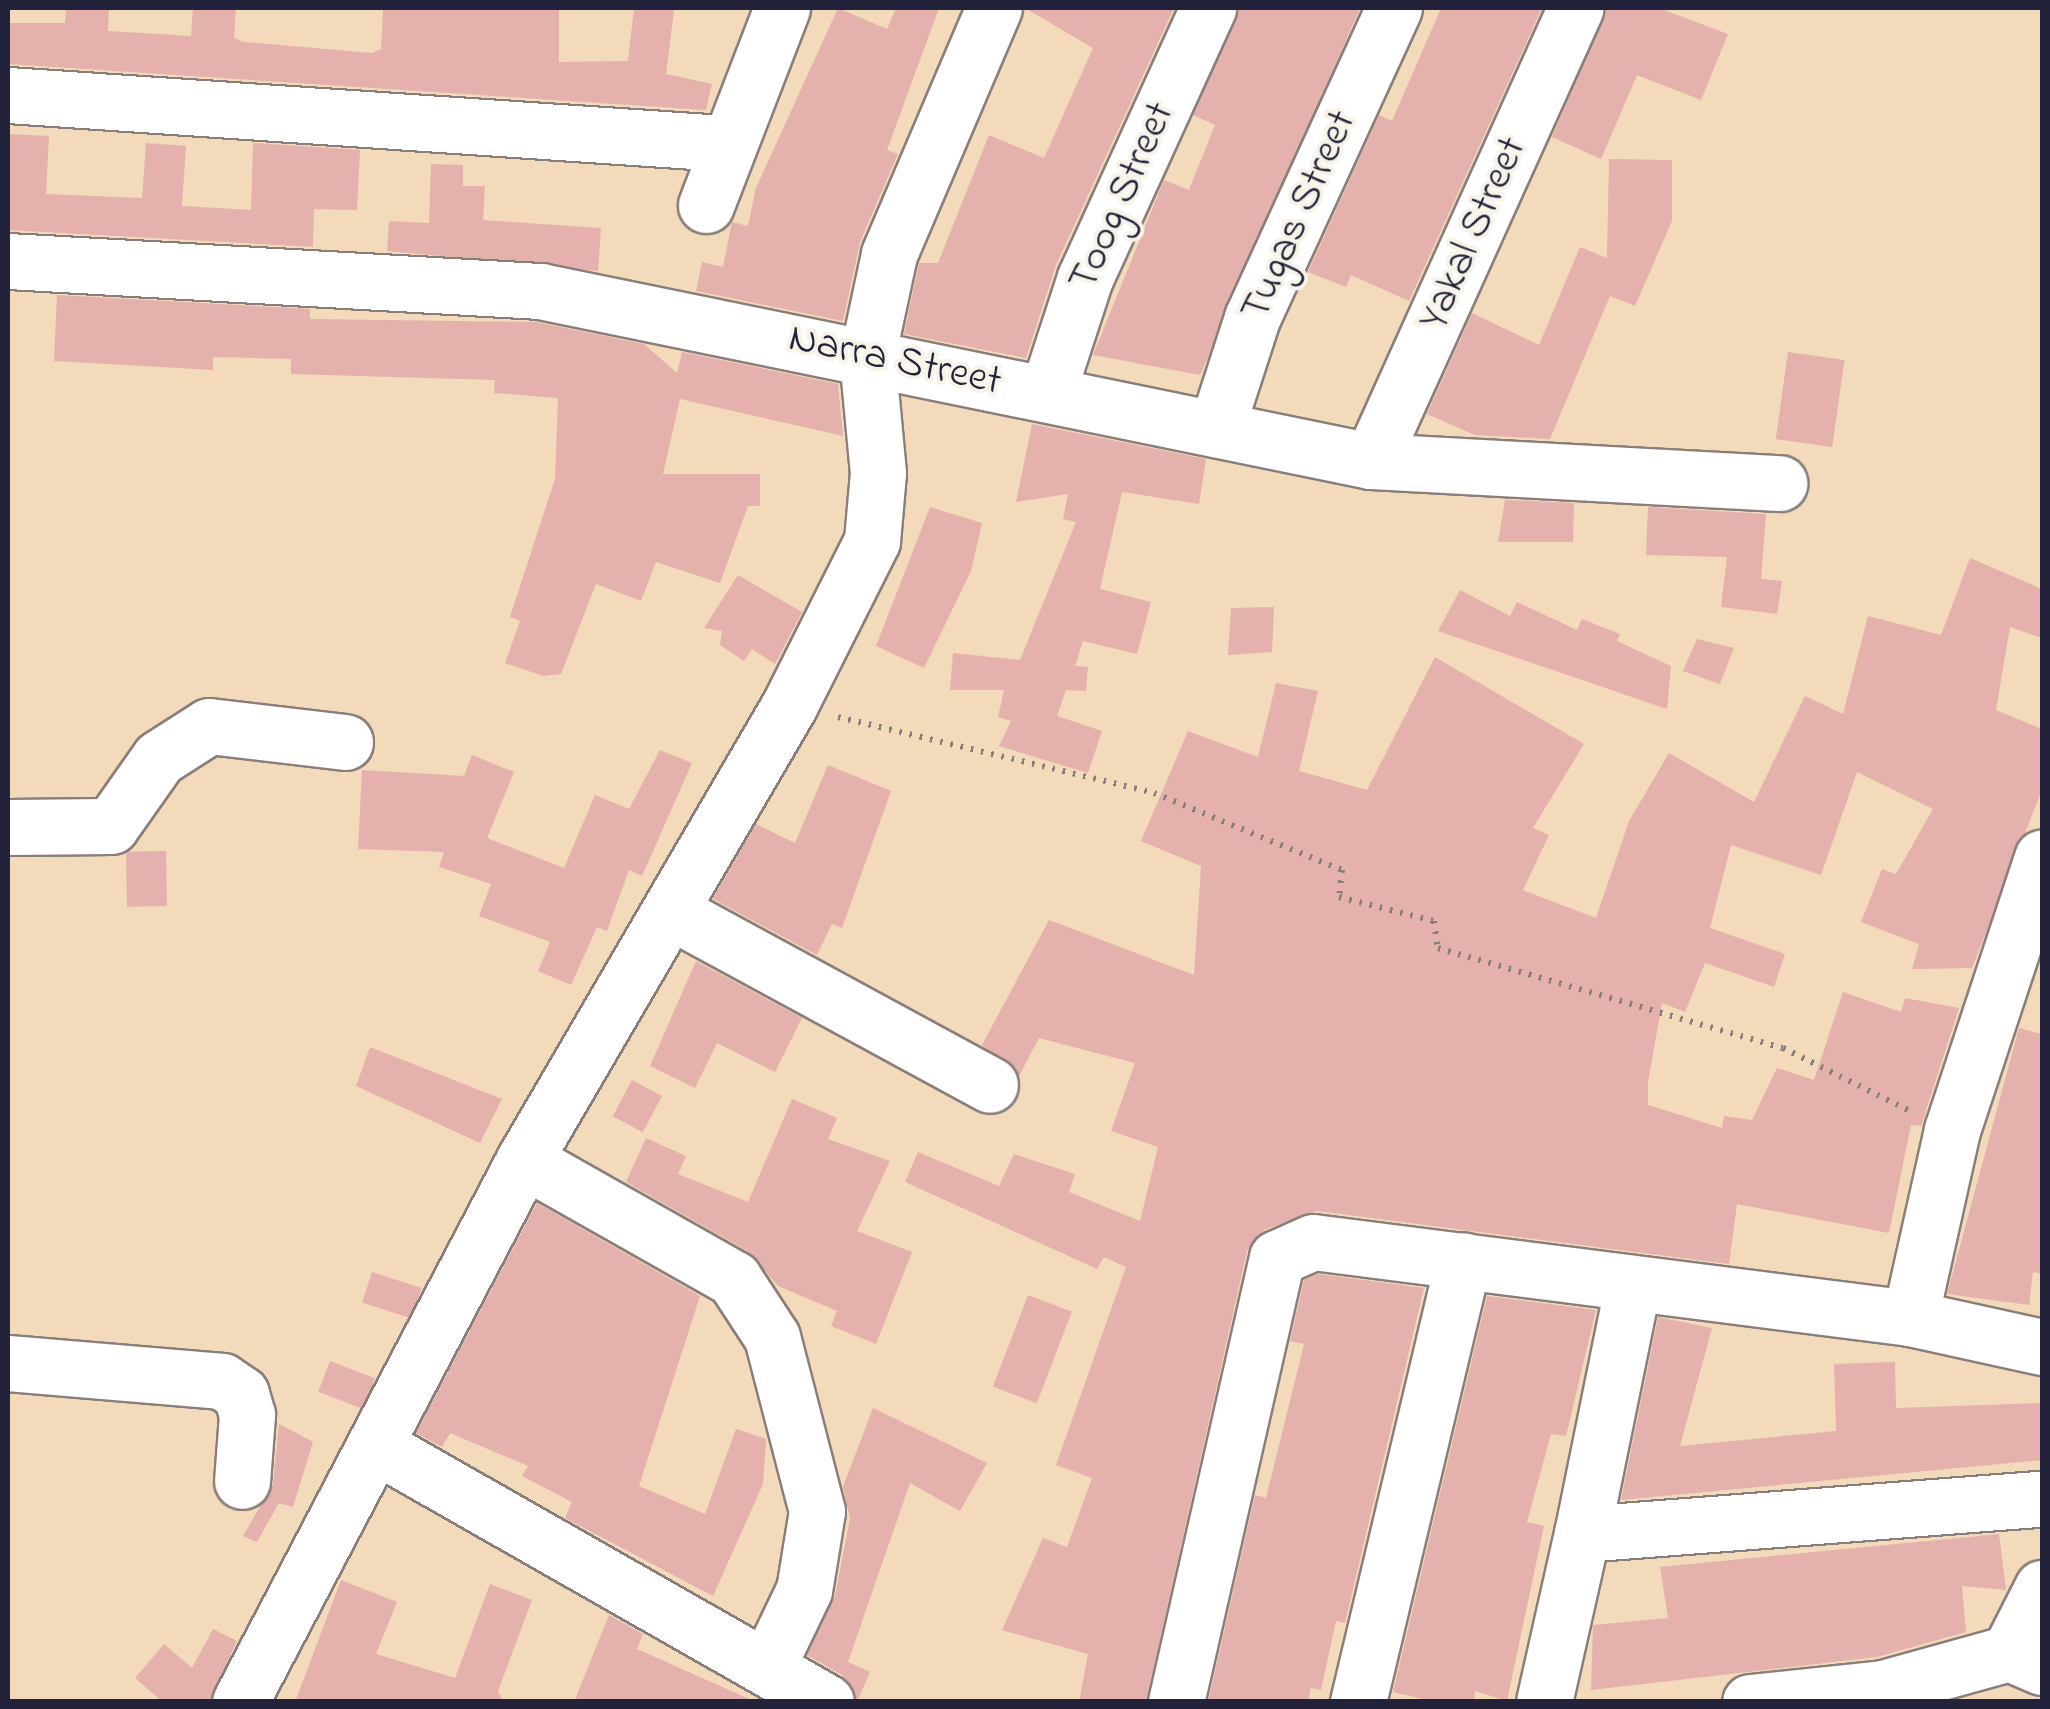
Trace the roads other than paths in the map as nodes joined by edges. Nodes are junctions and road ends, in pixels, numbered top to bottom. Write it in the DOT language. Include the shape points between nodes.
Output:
graph roads {
  1 [pos="780,8"];
  2 [pos="994,8"];
  3 [pos="1208,8"];
  4 [pos="1394,8"];
  5 [pos="1576,8"];
  6 [pos="8,96"];
  7 [pos="724,143"];
  8 [pos="706,205"];
  9 [pos="8,261"];
  10 [pos="866,357"];
  11 [pos="1048,391"];
  12 [pos="1216,429"];
  13 [pos="1371,461"];
  14 [pos="1779,483"];
  15 [pos="345,742"];
  16 [pos="8,827"];
  17 [pos="2042,858"];
  18 [pos="670,911"];
  19 [pos="990,1085"];
  20 [pos="524,1160"];
  21 [pos="1463,1260"];
  22 [pos="1633,1283"];
  23 [pos="1910,1318"];
  24 [pos="2042,1347"];
  25 [pos="8,1363"];
  26 [pos="380,1448"];
  27 [pos="242,1481"];
  28 [pos="2042,1499"];
  29 [pos="1582,1534"];
  30 [pos="2042,1588"];
  31 [pos="2026,1660"];
  32 [pos="768,1665"];
  33 [pos="240,1702"];
  34 [pos="826,1702"];
  35 [pos="1176,1702"];
  36 [pos="1358,1702"];
  37 [pos="1544,1702"];
  38 [pos="1750,1702"];
  1 -- 7 [label="street"];
  2 -- 10 [label="street" via="905,200"];
  3 -- 11 [label="street, Toog Street" via="1086,278"];
  4 -- 12 [label="street, Tugas Street" via="1252,318"];
  5 -- 13 [label="street, Yakal Street"];
  6 -- 7 [label="street"];
  7 -- 8 [label="street"];
  9 -- 10 [label="street, Narra Street" via="540,291"];
  10 -- 11 [label="street, Narra Street"];
  10 -- 18 [label="street" via="879,506 872,541 789,706"];
  11 -- 12 [label="street, Narra Street"];
  12 -- 13 [label="street, Narra Street"];
  13 -- 14 [label="street, Narra Street"];
  15 -- 16 [label="street" via="209,726 160,758 112,826"];
  17 -- 23 [label="street" via="1952,1130"];
  18 -- 19 [label="street"];
  18 -- 20 [label="street"];
  20 -- 26 [label="street"];
  20 -- 32 [label="street" via="734,1279 772,1337 816,1511 804,1590"];
  21 -- 22 [label="street"];
  21 -- 35 [label="street" via="1314,1242 1277,1258"];
  21 -- 36 [label="street"];
  22 -- 23 [label="street"];
  22 -- 29 [label="street"];
  23 -- 24 [label="street"];
  25 -- 27 [label="street" via="222,1381 241,1394 247,1415"];
  26 -- 32 [label="street"];
  26 -- 33 [label="street"];
  28 -- 29 [label="street"];
  29 -- 37 [label="street"];
  30 -- 31 [label="street"];
  31 -- 38 [label="street" via="1883,1688"];
  32 -- 34 [label="street"];
}
